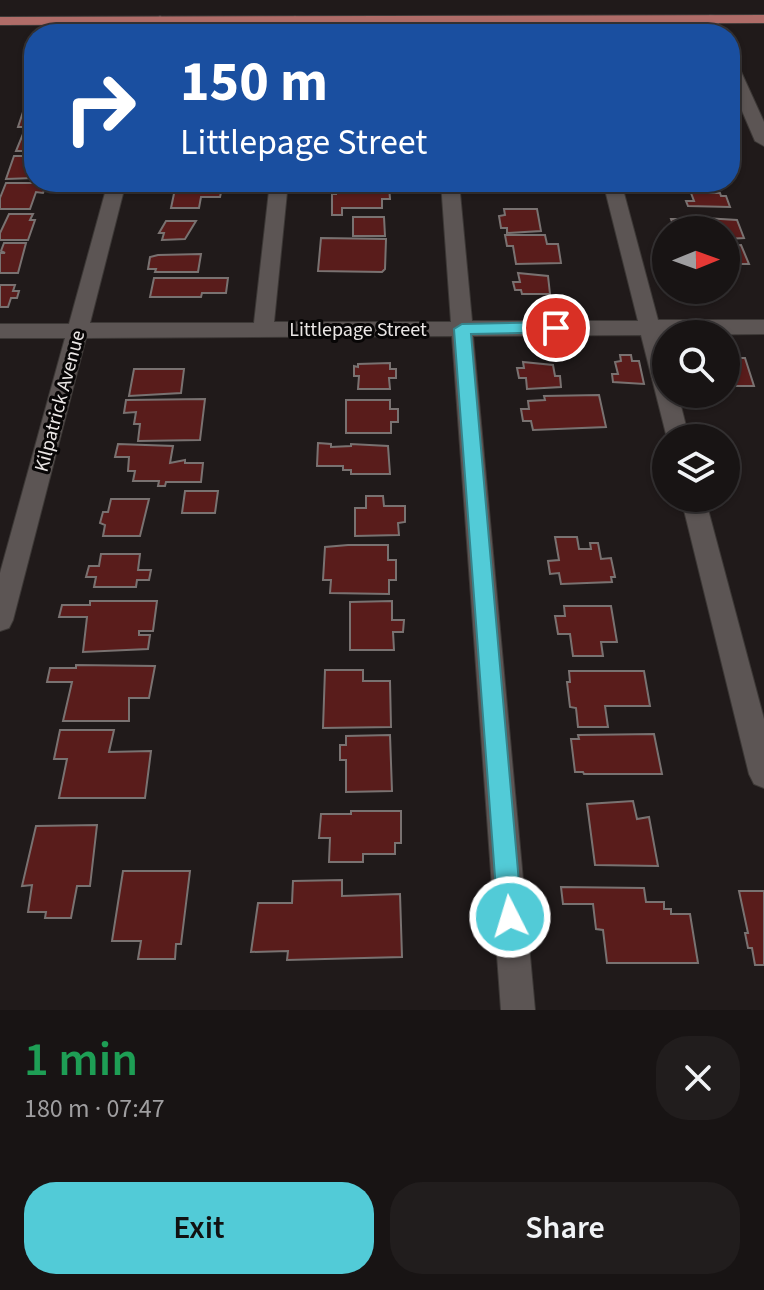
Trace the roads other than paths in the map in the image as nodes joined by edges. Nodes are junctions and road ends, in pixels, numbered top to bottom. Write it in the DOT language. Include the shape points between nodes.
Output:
graph roads {
  1 [pos="764,19"];
  2 [pos="0,21"];
  3 [pos="79,24"];
  4 [pos="732,24"];
  5 [pos="740,87"];
  6 [pos="764,141"];
  7 [pos="114,192"];
  8 [pos="278,192"];
  9 [pos="451,192"];
  10 [pos="615,192"];
  11 [pos="650,327"];
  12 [pos="764,327"];
  13 [pos="462,329"];
  14 [pos="78,330"];
  15 [pos="263,330"];
  16 [pos="0,331"];
  17 [pos="652,335"];
  18 [pos="697,512"];
  19 [pos="0,620"];
  20 [pos="764,774"];
  21 [pos="518,1010"];
  1 -- 4 [label="main road"];
  2 -- 3 [label="main road"];
  5 -- 6 [label="street"];
  7 -- 14 [label="street, Kilpatrick Avenue"];
  8 -- 15 [label="street"];
  9 -- 13 [label="street"];
  10 -- 11 [label="street"];
  11 -- 12 [label="street, Littlepage Street"];
  11 -- 13 [label="street, Littlepage Street"];
  11 -- 17 [label="street"];
  13 -- 15 [label="street, Littlepage Street"];
  13 -- 21 [label="street"];
  14 -- 15 [label="street, Littlepage Street"];
  14 -- 16 [label="street, Littlepage Street"];
  14 -- 19 [label="street, Kilpatrick Avenue"];
  18 -- 20 [label="street"];
}
